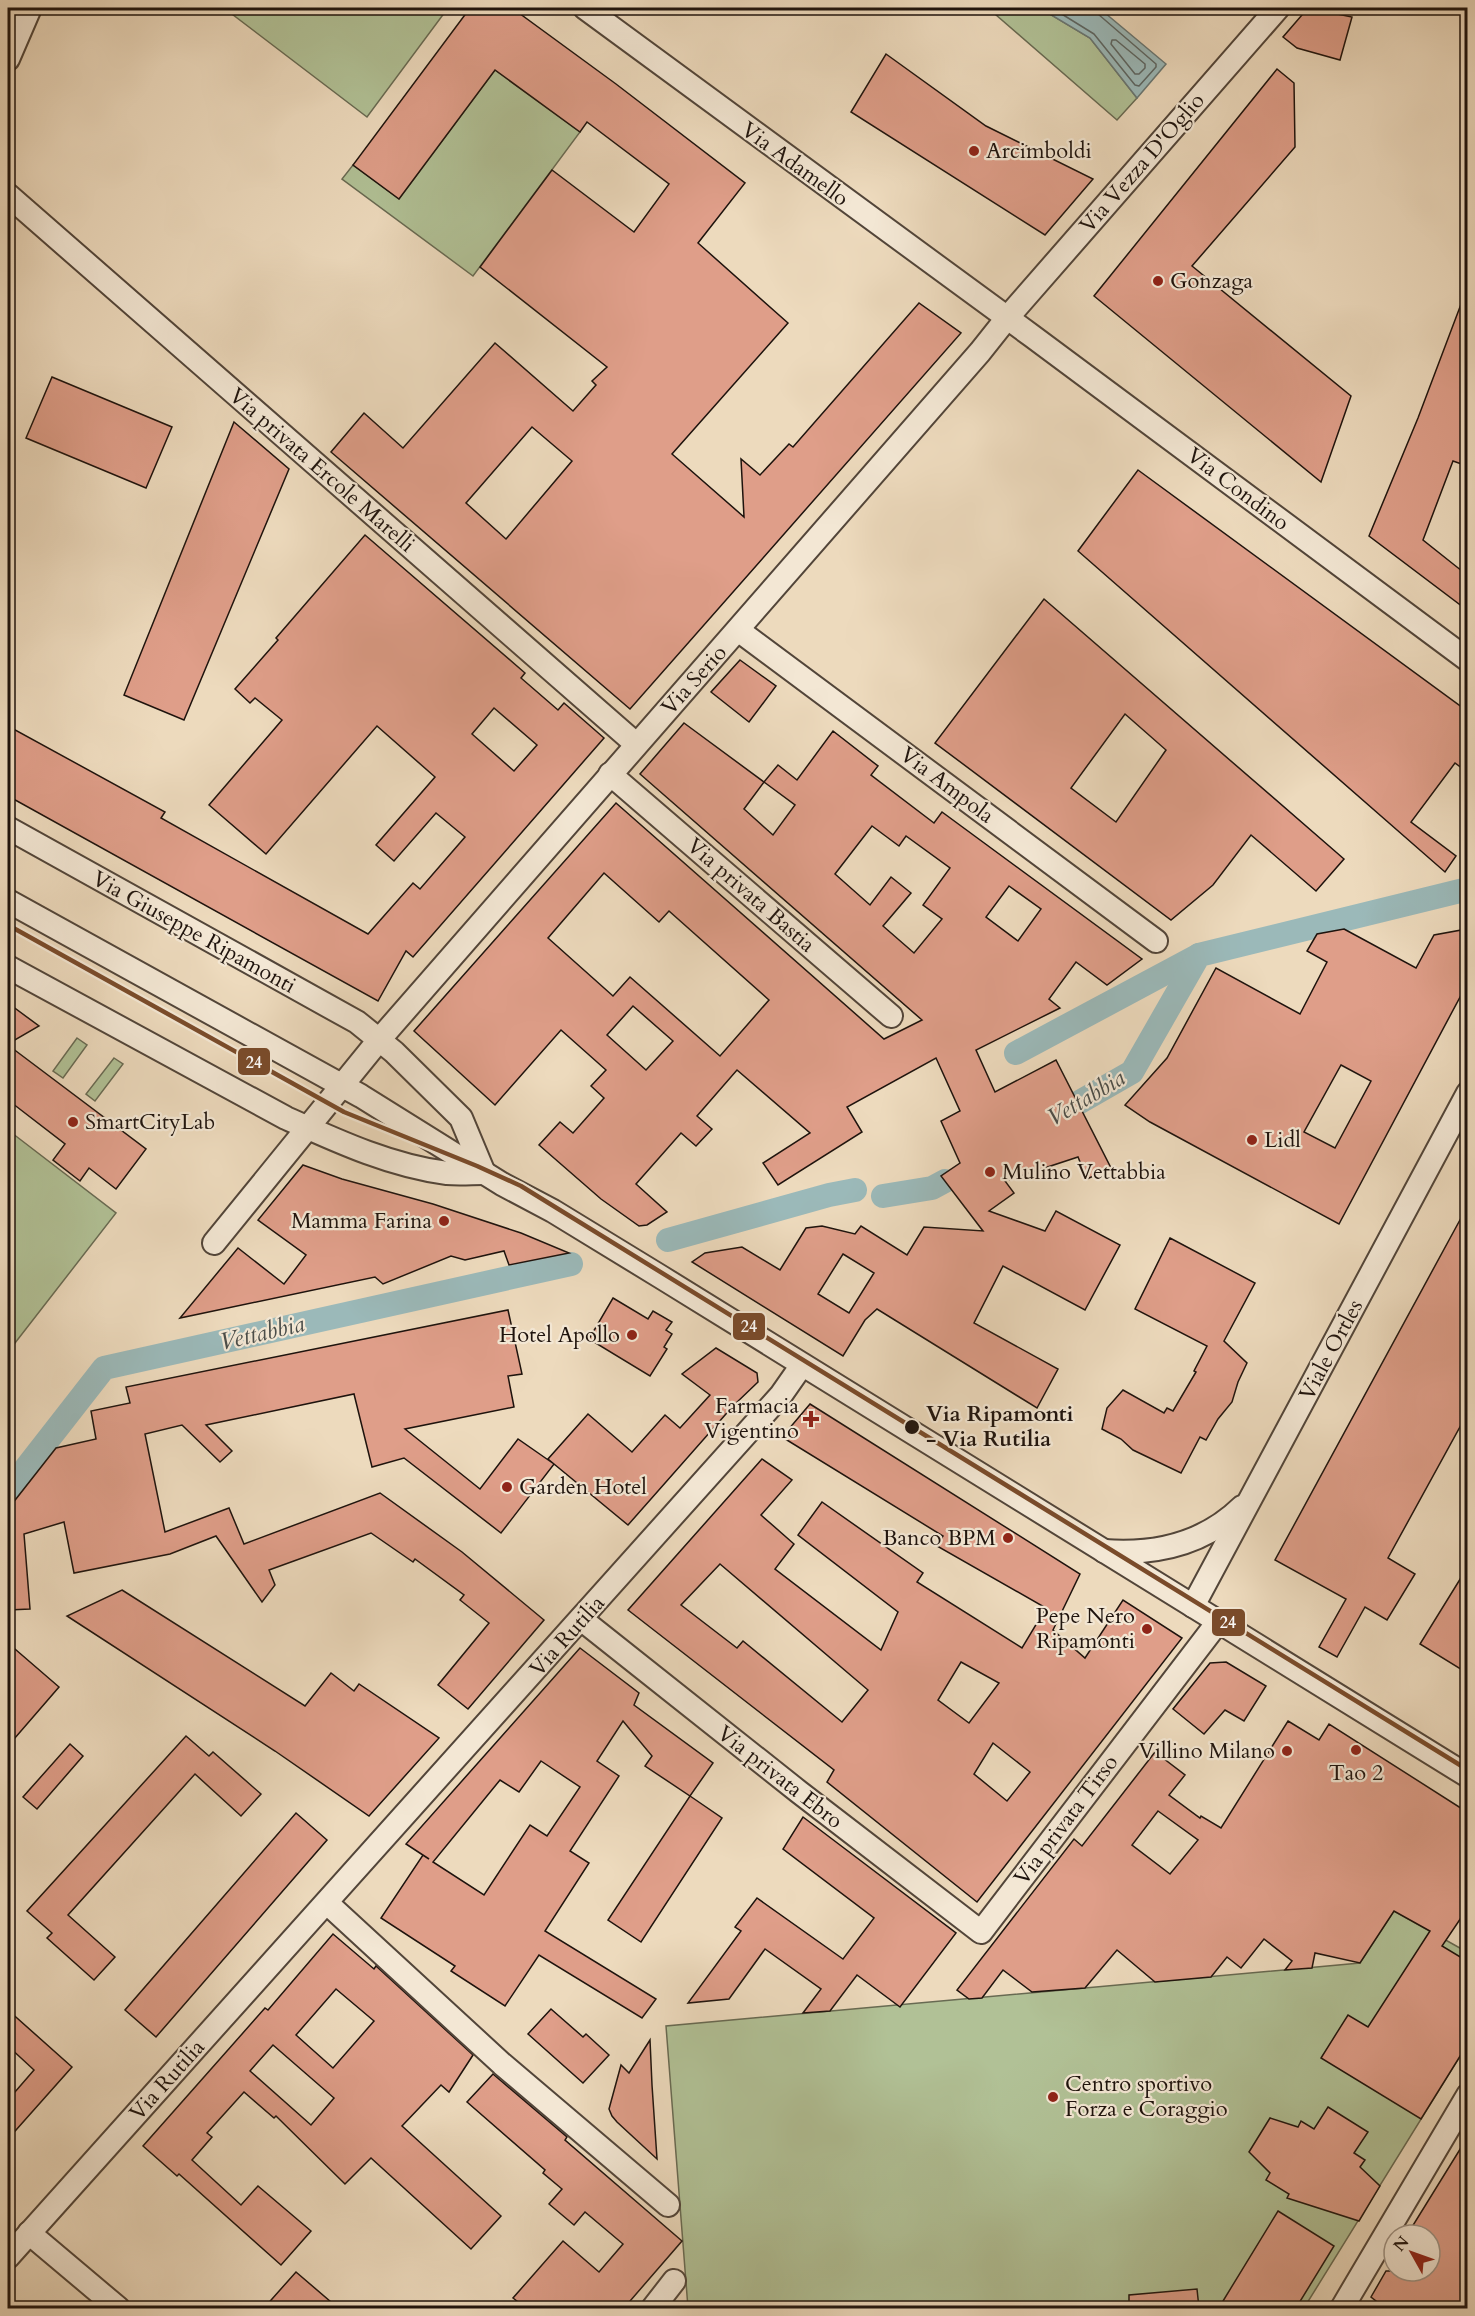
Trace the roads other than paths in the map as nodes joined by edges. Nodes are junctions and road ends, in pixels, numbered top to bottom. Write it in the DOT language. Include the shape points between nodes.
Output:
graph roads {
  1 [pos="30,8"];
  2 [pos="585,8"];
  3 [pos="1278,8"];
  4 [pos="8,59"];
  5 [pos="8,195"];
  6 [pos="1007,318"];
  7 [pos="738,630"];
  8 [pos="1467,660"];
  9 [pos="636,744"];
  10 [pos="610,774"];
  11 [pos="8,828"];
  12 [pos="8,901"];
  13 [pos="1156,941"];
  14 [pos="8,967"];
  15 [pos="891,1016"];
  16 [pos="379,1040"];
  17 [pos="341,1086"];
  18 [pos="1467,1093"];
  19 [pos="307,1128"];
  20 [pos="484,1173"];
  21 [pos="214,1243"];
  22 [pos="802,1365"];
  23 [pos="1253,1495"];
  24 [pos="1104,1551"];
  25 [pos="1193,1606"];
  26 [pos="581,1619"];
  27 [pos="1218,1622"];
  28 [pos="1467,1776"];
  29 [pos="327,1903"];
  30 [pos="981,1932"];
  31 [pos="1467,2095"];
  32 [pos="668,2205"];
  33 [pos="29,2233"];
  34 [pos="8,2257"];
  35 [pos="674,2281"];
  36 [pos="118,2308"];
  37 [pos="652,2308"];
  38 [pos="1342,2308"];
  1 -- 4 [label="street"];
  2 -- 6 [label="street, Via Adamello"];
  3 -- 6 [label="street, Via Vezza D'Oglio"];
  5 -- 9 [label="street, Via privata Ercole Marelli"];
  6 -- 7 [label="street, Via Serio"];
  6 -- 8 [label="street, Via Condino"];
  7 -- 9 [label="street, Via Serio"];
  7 -- 13 [label="street, Via Ampola"];
  9 -- 10 [label="street, Via Serio"];
  10 -- 15 [label="street, Via privata Bastia"];
  10 -- 16 [label="street, Via Serio"];
  11 -- 16 [label="street, Via Giuseppe Ripamonti" via="357,1022"];
  12 -- 17 [label="street"];
  14 -- 19 [label="street"];
  16 -- 17 [label="street"];
  16 -- 20 [label="street, Via Giuseppe Ripamonti" via="461,1118"];
  17 -- 19 [label="street"];
  17 -- 20 [label="street"];
  18 -- 23 [label="street, Viale Ortles"];
  19 -- 20 [label="street" via="399,1163 448,1173"];
  19 -- 21 [label="street"];
  20 -- 22 [label="street" via="553,1211"];
  22 -- 24 [label="street"];
  22 -- 26 [label="street, Via Rutilia" via="781,1395"];
  23 -- 24 [label="street" via="1231,1517 1195,1539 1156,1550"];
  23 -- 25 [label="street, Viale Ortles"];
  24 -- 25 [label="street"];
  25 -- 27 [label="street"];
  26 -- 29 [label="street, Via Rutilia"];
  26 -- 30 [label="street, Via privata Ebro"];
  27 -- 28 [label="street"];
  27 -- 30 [label="street, Via privata Tirso"];
  29 -- 32 [label="street" via="502,2064"];
  29 -- 33 [label="street, Via Rutilia"];
  31 -- 38 [label="street"];
  33 -- 34 [label="street, Via Rutilia"];
  33 -- 36 [label="street"];
  35 -- 37 [label="street"];
}
